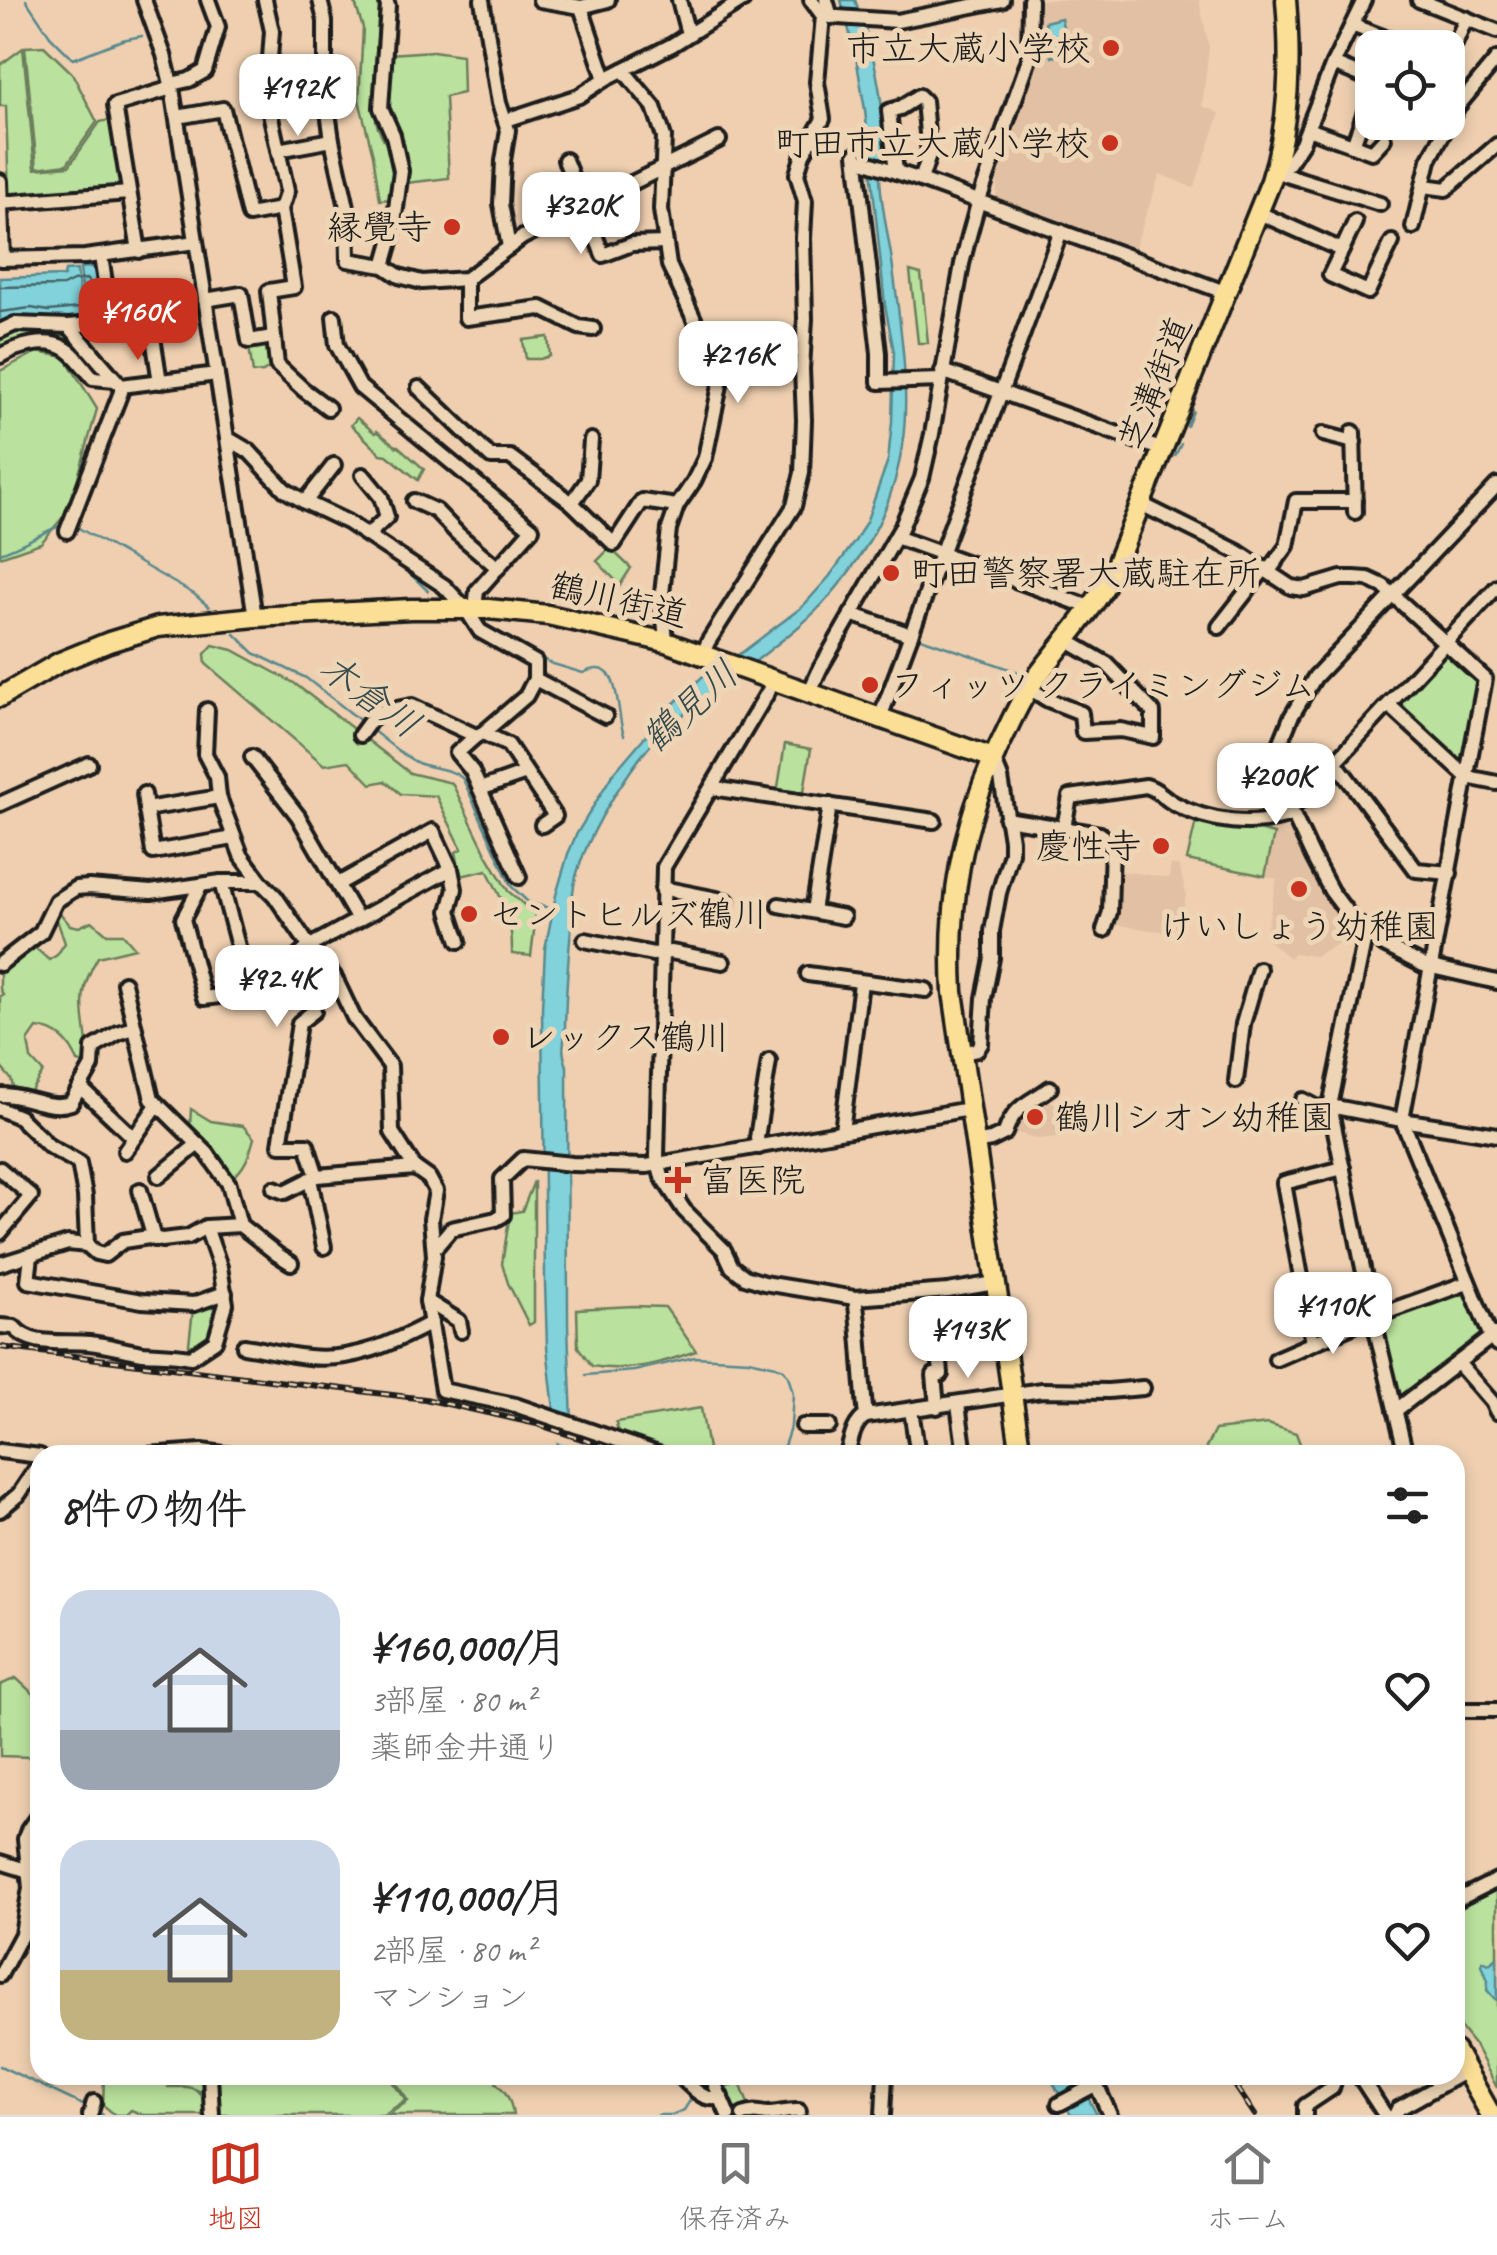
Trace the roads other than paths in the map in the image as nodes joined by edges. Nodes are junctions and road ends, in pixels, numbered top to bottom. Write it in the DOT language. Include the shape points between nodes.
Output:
graph roads {
  1 [pos="144,0"];
  2 [pos="208,0"];
  3 [pos="264,0"];
  4 [pos="320,0"];
  5 [pos="386,0"];
  6 [pos="482,0"];
  7 [pos="540,0"];
  8 [pos="608,0"];
  9 [pos="680,0"];
  10 [pos="743,0"];
  11 [pos="811,0"];
  12 [pos="826,0"];
  13 [pos="1002,0"];
  14 [pos="1030,0"];
  15 [pos="1286,0"];
  16 [pos="1364,0"];
  17 [pos="1418,0"];
  18 [pos="972,3"];
  19 [pos="581,7"];
  20 [pos="830,17"];
  21 [pos="1466,18"];
  22 [pos="1354,26"];
  23 [pos="1365,30"];
  24 [pos="1461,30"];
  25 [pos="1497,31"];
  26 [pos="688,34"];
  27 [pos="1497,60"];
  28 [pos="1332,64"];
  29 [pos="623,70"];
  30 [pos="1355,73"];
  31 [pos="604,79"];
  32 [pos="172,86"];
  33 [pos="177,118"];
  34 [pos="506,120"];
  35 [pos="1308,128"];
  36 [pos="1355,139"];
  37 [pos="332,140"];
  38 [pos="719,140"];
  39 [pos="1382,140"];
  40 [pos="1353,145"];
  41 [pos="1497,145"];
  42 [pos="278,150"];
  43 [pos="565,160"];
  44 [pos="664,167"];
  45 [pos="894,171"];
  46 [pos="1274,171"];
  47 [pos="921,180"];
  48 [pos="0,182"];
  49 [pos="1424,186"];
  50 [pos="130,193"];
  51 [pos="979,200"];
  52 [pos="0,202"];
  53 [pos="1380,204"];
  54 [pos="583,207"];
  55 [pos="281,210"];
  56 [pos="1258,213"];
  57 [pos="1355,222"];
  58 [pos="1413,227"];
  59 [pos="1061,231"];
  60 [pos="196,242"];
  61 [pos="665,242"];
  62 [pos="1392,242"];
  63 [pos="509,247"];
  64 [pos="139,250"];
  65 [pos="1342,250"];
  66 [pos="101,256"];
  67 [pos="1,259"];
  68 [pos="384,266"];
  69 [pos="466,279"];
  70 [pos="1227,293"];
  71 [pos="206,300"];
  72 [pos="334,316"];
  73 [pos="110,322"];
  74 [pos="69,326"];
  75 [pos="593,328"];
  76 [pos="0,330"];
  77 [pos="274,338"];
  78 [pos="0,356"];
  79 [pos="217,374"];
  80 [pos="942,376"];
  81 [pos="160,382"];
  82 [pos="118,383"];
  83 [pos="419,388"];
  84 [pos="1002,393"];
  85 [pos="328,408"];
  86 [pos="1323,434"];
  87 [pos="227,438"];
  88 [pos="592,440"];
  89 [pos="1164,450"];
  90 [pos="334,465"];
  91 [pos="363,476"];
  92 [pos="1497,484"];
  93 [pos="414,501"];
  94 [pos="305,502"];
  95 [pos="572,502"];
  96 [pos="1141,504"];
  97 [pos="677,506"];
  98 [pos="68,531"];
  99 [pos="368,536"];
  100 [pos="896,537"];
  101 [pos="942,554"];
  102 [pos="498,568"];
  103 [pos="1267,570"];
  104 [pos="1497,588"];
  105 [pos="1394,594"];
  106 [pos="470,608"];
  107 [pos="1092,608"];
  108 [pos="852,614"];
  109 [pos="256,617"];
  110 [pos="1219,627"];
  111 [pos="911,635"];
  112 [pos="1066,640"];
  113 [pos="666,642"];
  114 [pos="1446,642"];
  115 [pos="710,657"];
  116 [pos="534,679"];
  117 [pos="774,680"];
  118 [pos="1029,688"];
  119 [pos="810,693"];
  120 [pos="0,697"];
  121 [pos="1389,705"];
  122 [pos="207,710"];
  123 [pos="606,716"];
  124 [pos="880,718"];
  125 [pos="365,728"];
  126 [pos="479,734"];
  127 [pos="252,756"];
  128 [pos="993,758"];
  129 [pos="1336,763"];
  130 [pos="90,764"];
  131 [pos="526,773"];
  132 [pos="1467,777"];
  133 [pos="1497,783"];
  134 [pos="712,788"];
  135 [pos="480,789"];
  136 [pos="144,794"];
  137 [pos="219,796"];
  138 [pos="0,804"];
  139 [pos="830,806"];
  140 [pos="146,809"];
  141 [pos="1292,812"];
  142 [pos="1006,819"];
  143 [pos="934,821"];
  144 [pos="542,824"];
  145 [pos="1064,826"];
  146 [pos="234,838"];
  147 [pos="451,869"];
  148 [pos="1450,873"];
  149 [pos="519,877"];
  150 [pos="222,882"];
  151 [pos="261,882"];
  152 [pos="338,884"];
  153 [pos="200,885"];
  154 [pos="662,888"];
  155 [pos="727,901"];
  156 [pos="779,905"];
  157 [pos="813,911"];
  158 [pos="844,916"];
  159 [pos="358,920"];
  160 [pos="1104,930"];
  161 [pos="1366,932"];
  162 [pos="584,940"];
  163 [pos="458,941"];
  164 [pos="310,946"];
  165 [pos="661,953"];
  166 [pos="723,962"];
  167 [pos="0,964"];
  168 [pos="1259,968"];
  169 [pos="1431,968"];
  170 [pos="808,974"];
  171 [pos="1497,982"];
  172 [pos="124,983"];
  173 [pos="861,983"];
  174 [pos="926,990"];
  175 [pos="134,1028"];
  176 [pos="961,1053"];
  177 [pos="769,1061"];
  178 [pos="1236,1081"];
  179 [pos="80,1087"];
  180 [pos="1050,1088"];
  181 [pos="0,1095"];
  182 [pos="1303,1100"];
  183 [pos="157,1105"];
  184 [pos="1330,1106"];
  185 [pos="0,1109"];
  186 [pos="970,1110"];
  187 [pos="1402,1120"];
  188 [pos="842,1131"];
  189 [pos="1497,1135"];
  190 [pos="134,1138"];
  191 [pos="974,1143"];
  192 [pos="198,1144"];
  193 [pos="758,1146"];
  194 [pos="126,1152"];
  195 [pos="658,1164"];
  196 [pos="414,1168"];
  197 [pos="1343,1168"];
  198 [pos="0,1169"];
  199 [pos="159,1176"];
  200 [pos="314,1178"];
  201 [pos="274,1188"];
  202 [pos="140,1190"];
  203 [pos="240,1224"];
  204 [pos="206,1227"];
  205 [pos="0,1232"];
  206 [pos="154,1239"];
  207 [pos="87,1245"];
  208 [pos="324,1247"];
  209 [pos="434,1248"];
  210 [pos="31,1256"];
  211 [pos="290,1263"];
  212 [pos="0,1264"];
  213 [pos="995,1283"];
  214 [pos="1467,1283"];
  215 [pos="225,1293"];
  216 [pos="855,1298"];
  217 [pos="428,1301"];
  218 [pos="1374,1317"];
  219 [pos="431,1323"];
  220 [pos="0,1326"];
  221 [pos="462,1331"];
  222 [pos="1495,1338"];
  223 [pos="1312,1343"];
  224 [pos="244,1346"];
  225 [pos="939,1351"];
  226 [pos="1276,1359"];
  227 [pos="1458,1364"];
  228 [pos="1143,1388"];
  229 [pos="1012,1396"];
  230 [pos="958,1404"];
  231 [pos="937,1407"];
  232 [pos="911,1410"];
  233 [pos="1395,1411"];
  234 [pos="1497,1412"];
  235 [pos="866,1416"];
  236 [pos="803,1426"];
  237 [pos="829,1426"];
  238 [pos="634,1445"];
  239 [pos="850,1445"];
  240 [pos="916,1445"];
  241 [pos="964,1445"];
  242 [pos="1019,1445"];
  243 [pos="1404,1445"];
  244 [pos="0,1451"];
  245 [pos="30,1457"];
  246 [pos="30,1476"];
  247 [pos="0,1510"];
  248 [pos="1465,1710"];
  249 [pos="1497,1710"];
  250 [pos="30,1827"];
  251 [pos="0,1862"];
  252 [pos="29,1871"];
  253 [pos="1497,1880"];
  254 [pos="1465,1894"];
  255 [pos="0,1975"];
  256 [pos="1466,2071"];
  257 [pos="210,2085"];
  258 [pos="689,2085"];
  259 [pos="714,2085"];
  260 [pos="715,2085"];
  261 [pos="884,2085"];
  262 [pos="1089,2085"];
  263 [pos="1093,2085"];
  264 [pos="1333,2085"];
  265 [pos="1365,2085"];
  266 [pos="1442,2085"];
  267 [pos="1060,2104"];
  268 [pos="1381,2109"];
  269 [pos="800,2110"];
  270 [pos="1397,2112"];
  271 [pos="212,2115"];
  272 [pos="728,2115"];
  273 [pos="743,2115"];
  274 [pos="883,2115"];
  275 [pos="1110,2115"];
  276 [pos="1305,2115"];
  277 [pos="1490,2115"];
  1 -- 32 [label="street"];
  2 -- 32 [label="street" via="218,27 205,71"];
  3 -- 42 [label="street" via="272,31 268,99"];
  4 -- 37 [label="street"];
  5 -- 68 [label="street" via="381,108 401,171"];
  6 -- 34 [label="street"];
  7 -- 19 [label="street"];
  8 -- 19 [label="street"];
  9 -- 26 [label="street"];
  10 -- 26 [label="street"];
  11 -- 20 [label="street"];
  12 -- 20 [label="street"];
  13 -- 18 [label="street"];
  14 -- 51 [label="street" via="1030,58"];
  15 -- 46 [label="main road, 芝溝街道" via="1288,94"];
  16 -- 22 [label="street"];
  17 -- 21 [label="street"];
  18 -- 20 [label="street" via="897,21"];
  19 -- 31 [label="street"];
  20 -- 115 [label="street" via="816,82 822,119 797,174 804,201 802,473 794,506 708,642"];
  21 -- 24 [label="street"];
  21 -- 25 [label="street"];
  22 -- 23 [label="street"];
  22 -- 28 [label="street"];
  26 -- 29 [label="street"];
  27 -- 49 [label="street" via="1458,106 1429,160"];
  28 -- 30 [label="street"];
  28 -- 35 [label="street"];
  29 -- 31 [label="street"];
  29 -- 44 [label="street" via="654,106"];
  31 -- 34 [label="street" via="580,96"];
  32 -- 33 [label="street"];
  32 -- 50 [label="street" via="115,104"];
  33 -- 55 [label="street" via="224,109 249,215"];
  33 -- 60 [label="street"];
  34 -- 63 [label="street" via="502,204"];
  35 -- 40 [label="street"];
  35 -- 46 [label="street" via="1288,163"];
  36 -- 40 [label="street"];
  37 -- 42 [label="street"];
  37 -- 68 [label="street" via="347,207 348,260"];
  38 -- 44 [label="street"];
  39 -- 40 [label="street" via="1372,152"];
  41 -- 49 [label="street" via="1446,189"];
  42 -- 55 [label="street" via="286,191"];
  43 -- 54 [label="street"];
  44 -- 54 [label="street"];
  44 -- 61 [label="street"];
  45 -- 47 [label="street"];
  45 -- 47 [label="street" via="889,111 918,96 929,155"];
  45 -- 80 [label="street" via="858,158 880,382"];
  46 -- 53 [label="street"];
  46 -- 56 [label="main road, 芝溝街道"];
  47 -- 51 [label="street"];
  48 -- 52 [label="street"];
  49 -- 58 [label="street"];
  50 -- 52 [label="street"];
  50 -- 64 [label="street"];
  51 -- 59 [label="street"];
  51 -- 80 [label="street"];
  52 -- 67 [label="street"];
  54 -- 61 [label="street" via="603,256 632,244"];
  54 -- 63 [label="street"];
  55 -- 77 [label="street" via="294,286 268,291"];
  56 -- 65 [label="street"];
  56 -- 70 [label="main road, 芝溝街道"];
  57 -- 65 [label="street"];
  59 -- 70 [label="street"];
  59 -- 84 [label="street"];
  60 -- 64 [label="street"];
  60 -- 71 [label="street"];
  61 -- 97 [label="street" via="720,385 704,458"];
  62 -- 65 [label="street" via="1366,297 1330,274"];
  63 -- 69 [label="street"];
  64 -- 66 [label="street"];
  66 -- 67 [label="street"];
  66 -- 73 [label="street"];
  68 -- 69 [label="street" via="422,282"];
  69 -- 75 [label="street" via="466,318 541,308"];
  70 -- 89 [label="main road, 芝溝街道"];
  71 -- 77 [label="street" via="242,294 249,341"];
  71 -- 79 [label="street"];
  72 -- 102 [label="street" via="334,349 360,388 532,529"];
  73 -- 74 [label="street"];
  73 -- 81 [label="street" via="150,318"];
  74 -- 76 [label="street" via="14,324"];
  74 -- 82 [label="street"];
  77 -- 85 [label="street" via="277,366"];
  78 -- 82 [label="street" via="40,344 65,348 93,378"];
  79 -- 81 [label="street"];
  79 -- 87 [label="street"];
  80 -- 84 [label="street"];
  80 -- 100 [label="street" via="922,478"];
  81 -- 82 [label="street"];
  82 -- 98 [label="street" via="121,392"];
  83 -- 95 [label="street" via="490,458 510,457"];
  84 -- 89 [label="street"];
  84 -- 101 [label="street"];
  86 -- 103 [label="street" via="1354,437 1355,506 1296,501 1287,546"];
  87 -- 94 [label="street"];
  87 -- 109 [label="street"];
  88 -- 95 [label="street" via="588,480"];
  89 -- 96 [label="main road, 芝溝街道"];
  90 -- 94 [label="street"];
  91 -- 99 [label="street" via="385,492 387,517"];
  92 -- 105 [label="street"];
  93 -- 102 [label="street" via="436,512"];
  94 -- 99 [label="street"];
  95 -- 97 [label="street" via="614,544 642,501"];
  96 -- 103 [label="street"];
  96 -- 107 [label="main road, 芝溝街道"];
  97 -- 113 [label="street" via="664,568"];
  99 -- 106 [label="street"];
  100 -- 101 [label="street"];
  100 -- 108 [label="street"];
  101 -- 107 [label="street"];
  101 -- 111 [label="street"];
  102 -- 106 [label="street"];
  103 -- 105 [label="street" via="1304,589 1354,578"];
  103 -- 110 [label="street"];
  104 -- 114 [label="street"];
  105 -- 114 [label="street"];
  105 -- 141 [label="street" via="1315,677 1291,717 1274,759"];
  106 -- 109 [label="main road, 鶴川街道"];
  106 -- 113 [label="main road, 鶴川街道" via="548,614"];
  106 -- 116 [label="street" via="480,631 535,662"];
  107 -- 112 [label="main road, 芝溝街道"];
  108 -- 111 [label="street"];
  108 -- 119 [label="street"];
  109 -- 120 [label="main road, 鶴川街道" via="158,627 109,642"];
  111 -- 124 [label="street"];
  112 -- 118 [label="main road, 芝溝街道"];
  112 -- 118 [label="street" via="1107,664 1153,712 1153,737 1083,732 1081,713"];
  113 -- 115 [label="main road, 鶴川街道"];
  114 -- 121 [label="street"];
  114 -- 132 [label="street" via="1485,679"];
  115 -- 117 [label="main road, 鶴川街道"];
  116 -- 123 [label="street"];
  116 -- 126 [label="street" via="526,696"];
  117 -- 119 [label="main road, 鶴川街道"];
  117 -- 134 [label="street"];
  118 -- 128 [label="main road, 芝溝街道"];
  119 -- 124 [label="main road, 鶴川街道"];
  121 -- 129 [label="street"];
  121 -- 132 [label="street"];
  122 -- 137 [label="street" via="205,754"];
  124 -- 128 [label="main road, 鶴川街道"];
  125 -- 126 [label="street" via="376,712 412,706"];
  126 -- 131 [label="street" via="508,745"];
  126 -- 135 [label="street" via="457,753"];
  127 -- 152 [label="street"];
  128 -- 142 [label="street"];
  128 -- 176 [label="main road" via="967,827 954,897 952,965"];
  129 -- 141 [label="street"];
  129 -- 148 [label="street" via="1416,870"];
  130 -- 138 [label="street"];
  131 -- 135 [label="street"];
  131 -- 144 [label="street" via="555,816"];
  132 -- 133 [label="street"];
  132 -- 148 [label="street"];
  134 -- 139 [label="street"];
  134 -- 154 [label="street" via="664,867"];
  135 -- 149 [label="street"];
  136 -- 140 [label="street"];
  137 -- 140 [label="street"];
  137 -- 146 [label="street"];
  139 -- 143 [label="street"];
  139 -- 157 [label="street"];
  140 -- 146 [label="street" via="153,852"];
  141 -- 145 [label="street" via="1272,822 1231,821 1202,815 1146,786 1070,797"];
  141 -- 161 [label="street" via="1332,891"];
  142 -- 145 [label="street"];
  142 -- 176 [label="street" via="1011,853 992,931 981,1044"];
  145 -- 160 [label="street" via="1100,834 1112,845"];
  146 -- 151 [label="street"];
  147 -- 152 [label="street" via="433,831"];
  147 -- 159 [label="street"];
  147 -- 163 [label="street" via="449,911"];
  148 -- 169 [label="street"];
  150 -- 151 [label="street"];
  150 -- 153 [label="street"];
  150 -- 153 [label="street" via="250,992 204,998 183,924"];
  151 -- 164 [label="street"];
  152 -- 159 [label="street"];
  153 -- 167 [label="street" via="150,892 76,888 56,901 41,932"];
  154 -- 155 [label="street"];
  154 -- 165 [label="street"];
  156 -- 157 [label="street"];
  157 -- 158 [label="street"];
  159 -- 164 [label="street"];
  161 -- 169 [label="street"];
  161 -- 184 [label="street"];
  162 -- 165 [label="street"];
  164 -- 196 [label="street" via="390,1066 392,1132"];
  164 -- 200 [label="street" via="299,956 314,1011 299,1024 280,1146 307,1145"];
  165 -- 166 [label="street"];
  165 -- 195 [label="street"];
  168 -- 178 [label="street" via="1242,1024"];
  169 -- 171 [label="street"];
  169 -- 187 [label="street"];
  170 -- 173 [label="street"];
  172 -- 175 [label="street"];
  173 -- 174 [label="street"];
  173 -- 188 [label="street"];
  175 -- 179 [label="street" via="93,1048"];
  175 -- 183 [label="street"];
  176 -- 186 [label="main road"];
  177 -- 193 [label="street"];
  179 -- 181 [label="street" via="71,1103 57,1108"];
  179 -- 190 [label="street"];
  180 -- 191 [label="street" via="1010,1116 1005,1133"];
  182 -- 184 [label="street"];
  183 -- 190 [label="street"];
  183 -- 192 [label="street"];
  184 -- 187 [label="street"];
  184 -- 197 [label="street"];
  185 -- 207 [label="street" via="79,1163"];
  186 -- 188 [label="street"];
  186 -- 191 [label="main road"];
  187 -- 189 [label="street"];
  187 -- 214 [label="street"];
  188 -- 193 [label="street"];
  190 -- 194 [label="street"];
  191 -- 213 [label="main road"];
  192 -- 199 [label="street"];
  192 -- 203 [label="street" via="229,1184"];
  193 -- 195 [label="street"];
  195 -- 209 [label="street" via="523,1159 502,1179 503,1215 451,1229"];
  195 -- 216 [label="street" via="684,1210 744,1276"];
  196 -- 200 [label="street"];
  196 -- 209 [label="street" via="436,1191"];
  197 -- 218 [label="street"];
  197 -- 223 [label="street" via="1284,1183"];
  198 -- 205 [label="street" via="32,1196"];
  200 -- 201 [label="street" via="285,1192"];
  200 -- 208 [label="street"];
  202 -- 206 [label="street"];
  203 -- 204 [label="street"];
  203 -- 211 [label="street"];
  204 -- 206 [label="street" via="188,1237"];
  204 -- 215 [label="street"];
  206 -- 207 [label="street" via="123,1241 104,1255"];
  207 -- 210 [label="street" via="68,1243"];
  209 -- 217 [label="street"];
  210 -- 212 [label="street"];
  210 -- 215 [label="street" via="28,1281 74,1291 194,1304"];
  213 -- 216 [label="street"];
  213 -- 229 [label="main road"];
  214 -- 218 [label="street"];
  214 -- 222 [label="street"];
  215 -- 220 [label="street" via="215,1341 191,1357 55,1343"];
  216 -- 235 [label="street"];
  217 -- 219 [label="street"];
  217 -- 221 [label="street" via="459,1321"];
  218 -- 223 [label="street"];
  218 -- 233 [label="street"];
  219 -- 224 [label="street" via="386,1346 340,1355 310,1358"];
  219 -- 238 [label="street" via="442,1390"];
  222 -- 227 [label="street"];
  223 -- 226 [label="street"];
  225 -- 231 [label="street"];
  227 -- 233 [label="street"];
  227 -- 234 [label="street"];
  228 -- 229 [label="street"];
  229 -- 230 [label="street"];
  229 -- 242 [label="main road"];
  230 -- 231 [label="street"];
  230 -- 241 [label="street"];
  231 -- 232 [label="street"];
  232 -- 235 [label="street"];
  232 -- 240 [label="street"];
  233 -- 243 [label="street"];
  235 -- 239 [label="street"];
  236 -- 237 [label="street"];
  244 -- 245 [label="street"];
  246 -- 247 [label="street"];
  248 -- 249 [label="street"];
  250 -- 252 [label="street"];
  251 -- 252 [label="street"];
  252 -- 255 [label="street" via="22,1934"];
  253 -- 254 [label="street"];
  256 -- 277 [label="main road"];
  257 -- 271 [label="street"];
  258 -- 259 [label="street" via="712,2100"];
  260 -- 272 [label="street"];
  261 -- 274 [label="street"];
  262 -- 267 [label="street"];
  263 -- 275 [label="street"];
  264 -- 276 [label="street" via="1305,2106"];
  265 -- 268 [label="street"];
  266 -- 270 [label="street"];
  268 -- 270 [label="street"];
  269 -- 273 [label="street"];
}
